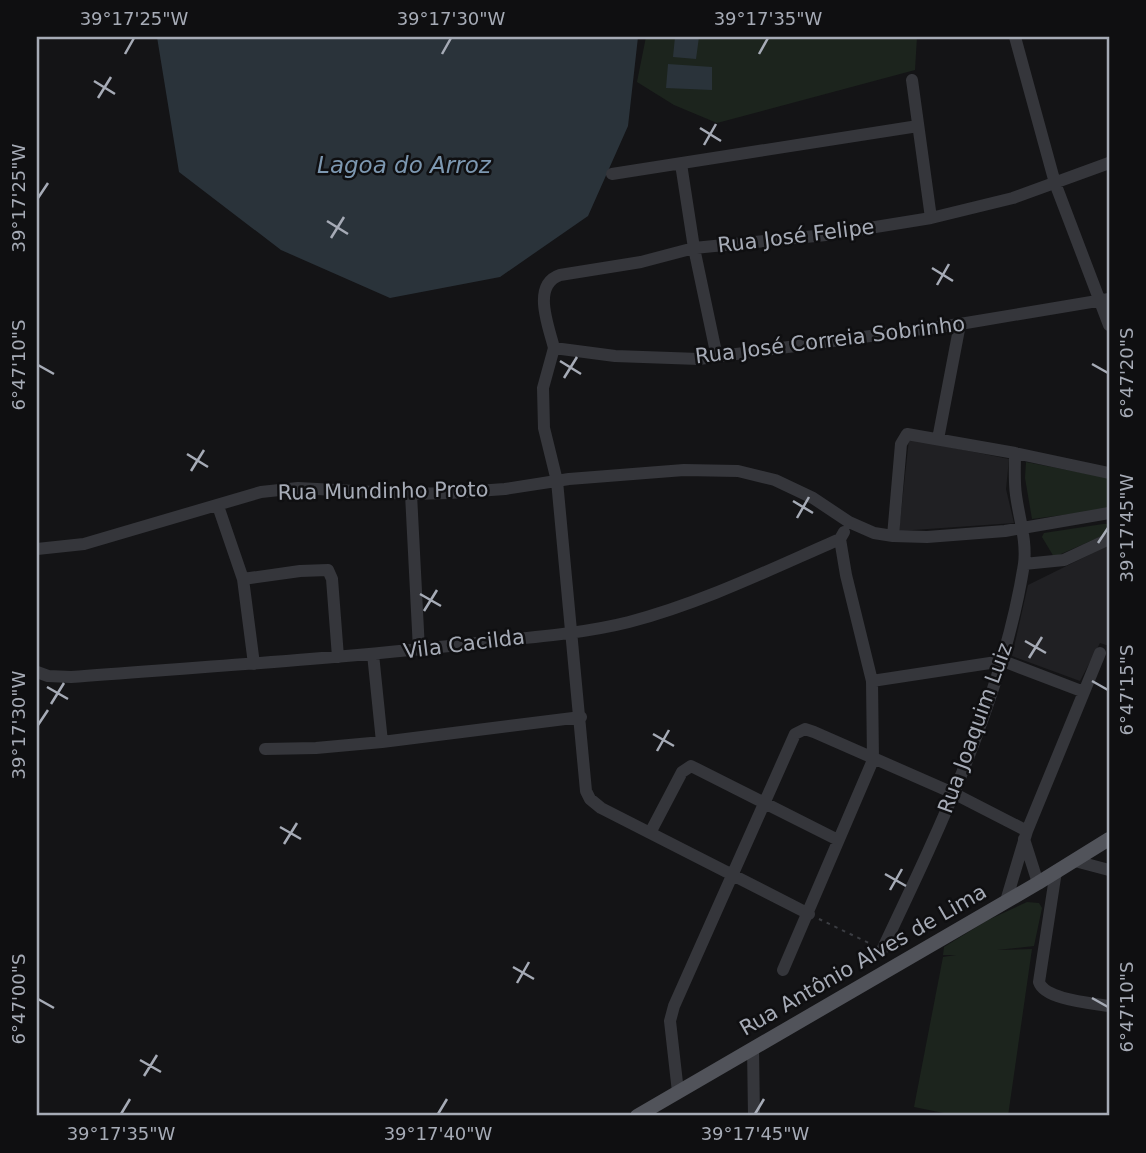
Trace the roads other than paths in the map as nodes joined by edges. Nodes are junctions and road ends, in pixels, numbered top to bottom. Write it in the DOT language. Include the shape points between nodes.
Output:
graph roads {
  1 [pos="1015,37"];
  2 [pos="912,80"];
  3 [pos="918,126"];
  4 [pos="1109,163"];
  5 [pos="681,164"];
  6 [pos="612,174"];
  7 [pos="1055,183"];
  8 [pos="931,218"];
  9 [pos="694,248"];
  10 [pos="1106,301"];
  11 [pos="960,324"];
  12 [pos="1109,325"];
  13 [pos="554,348"];
  14 [pos="717,357"];
  15 [pos="938,439"];
  16 [pos="1015,453"];
  17 [pos="1109,473"];
  18 [pos="556,478"];
  19 [pos="411,494"];
  20 [pos="218,506"];
  21 [pos="1109,513"];
  22 [pos="849,522"];
  23 [pos="1022,528"];
  24 [pos="893,536"];
  25 [pos="841,539"];
  26 [pos="1109,539"];
  27 [pos="37,549"];
  28 [pos="1024,564"];
  29 [pos="243,579"];
  30 [pos="572,632"];
  31 [pos="419,650"];
  32 [pos="1100,653"];
  33 [pos="373,654"];
  34 [pos="338,657"];
  35 [pos="1003,661"];
  36 [pos="254,663"];
  37 [pos="37,672"];
  38 [pos="872,681"];
  39 [pos="1084,692"];
  40 [pos="580,717"];
  41 [pos="382,742"];
  42 [pos="265,749"];
  43 [pos="873,760"];
  44 [pos="953,793"];
  45 [pos="764,802"];
  46 [pos="650,833"];
  47 [pos="1026,835"];
  48 [pos="1109,839"];
  49 [pos="838,840"];
  50 [pos="1075,861"];
  51 [pos="1109,870"];
  52 [pos="1056,871"];
  53 [pos="732,874"];
  54 [pos="1038,883"];
  55 [pos="1006,901"];
  56 [pos="809,914"];
  57 [pos="882,950"];
  58 [pos="783,970"];
  59 [pos="1109,1006"];
  60 [pos="753,1048"];
  61 [pos="678,1092"];
  62 [pos="637,1116"];
  63 [pos="754,1116"];
  1 -- 7 [label="street"];
  2 -- 3 [label="street"];
  3 -- 5 [label="street"];
  3 -- 8 [label="street"];
  4 -- 7 [label="street, Rua José Felipe"];
  5 -- 6 [label="street"];
  5 -- 9 [label="street"];
  7 -- 8 [label="street, Rua José Felipe" via="987,206"];
  7 -- 10 [label="street"];
  8 -- 9 [label="street, Rua José Felipe" via="826,235"];
  9 -- 13 [label="street, Rua José Felipe" via="553,277 544,293"];
  9 -- 14 [label="street"];
  10 -- 11 [label="street, Rua José Correia Sobrinho"];
  10 -- 12 [label="street"];
  11 -- 14 [label="street, Rua José Correia Sobrinho"];
  11 -- 15 [label="street"];
  13 -- 14 [label="street, Rua José Correia Sobrinho" via="615,356"];
  13 -- 18 [label="street" via="543,388 544,428"];
  15 -- 16 [label="street"];
  15 -- 24 [label="street" via="907,434 901,444"];
  16 -- 17 [label="street"];
  16 -- 23 [label="street, Rua Joaquim Luiz"];
  18 -- 19 [label="street, Rua Mundinho Proto" via="505,489"];
  18 -- 22 [label="street, Rua Mundinho Proto" via="738,471 775,480"];
  18 -- 30 [label="street"];
  19 -- 20 [label="street, Rua Mundinho Proto" via="298,488 261,492"];
  19 -- 31 [label="street"];
  20 -- 27 [label="street, Rua Mundinho Proto" via="84,544"];
  20 -- 29 [label="street"];
  21 -- 23 [label="street, Rua Mundinho Proto"];
  22 -- 24 [label="street, Rua Mundinho Proto"];
  22 -- 25 [label="street"];
  23 -- 24 [label="street, Rua Mundinho Proto"];
  23 -- 28 [label="street, Rua Joaquim Luiz"];
  25 -- 30 [label="street, Vila Cacilda" via="716,593 628,622"];
  25 -- 38 [label="street"];
  26 -- 28 [label="street" via="1064,560"];
  28 -- 35 [label="street, Rua Joaquim Luiz"];
  29 -- 34 [label="street" via="328,570"];
  29 -- 36 [label="street"];
  30 -- 31 [label="street, Vila Cacilda"];
  30 -- 40 [label="street"];
  31 -- 33 [label="street, Vila Cacilda"];
  32 -- 39 [label="street"];
  33 -- 34 [label="street, Vila Cacilda"];
  33 -- 41 [label="street"];
  34 -- 36 [label="street, Vila Cacilda"];
  35 -- 38 [label="street"];
  35 -- 39 [label="street"];
  35 -- 44 [label="street, Rua Joaquim Luiz"];
  36 -- 37 [label="street, Vila Cacilda" via="71,677"];
  38 -- 43 [label="street"];
  39 -- 47 [label="street"];
  40 -- 41 [label="street"];
  40 -- 46 [label="street" via="590,799"];
  41 -- 42 [label="street"];
  43 -- 44 [label="street"];
  43 -- 45 [label="street" via="805,729 795,734"];
  43 -- 49 [label="street"];
  44 -- 47 [label="street"];
  44 -- 57 [label="street, Rua Joaquim Luiz"];
  45 -- 46 [label="street" via="688,767"];
  45 -- 49 [label="street"];
  45 -- 53 [label="street"];
  46 -- 53 [label="street"];
  47 -- 54 [label="street"];
  47 -- 55 [label="street"];
  48 -- 50 [label="main road, Rua Antônio Alves de Lima"];
  49 -- 56 [label="street"];
  50 -- 51 [label="street"];
  50 -- 52 [label="main road, Rua Antônio Alves de Lima"];
  52 -- 54 [label="main road, Rua Antônio Alves de Lima"];
  52 -- 59 [label="street" via="1039,982 1042,990"];
  53 -- 56 [label="street"];
  53 -- 61 [label="street" via="670,1021"];
  54 -- 55 [label="main road, Rua Antônio Alves de Lima"];
  55 -- 60 [label="main road, Rua Antônio Alves de Lima"];
  56 -- 58 [label="street"];
  60 -- 61 [label="main road, Rua Antônio Alves de Lima"];
  60 -- 63 [label="street"];
  61 -- 62 [label="main road, Rua Antônio Alves de Lima"];
}
